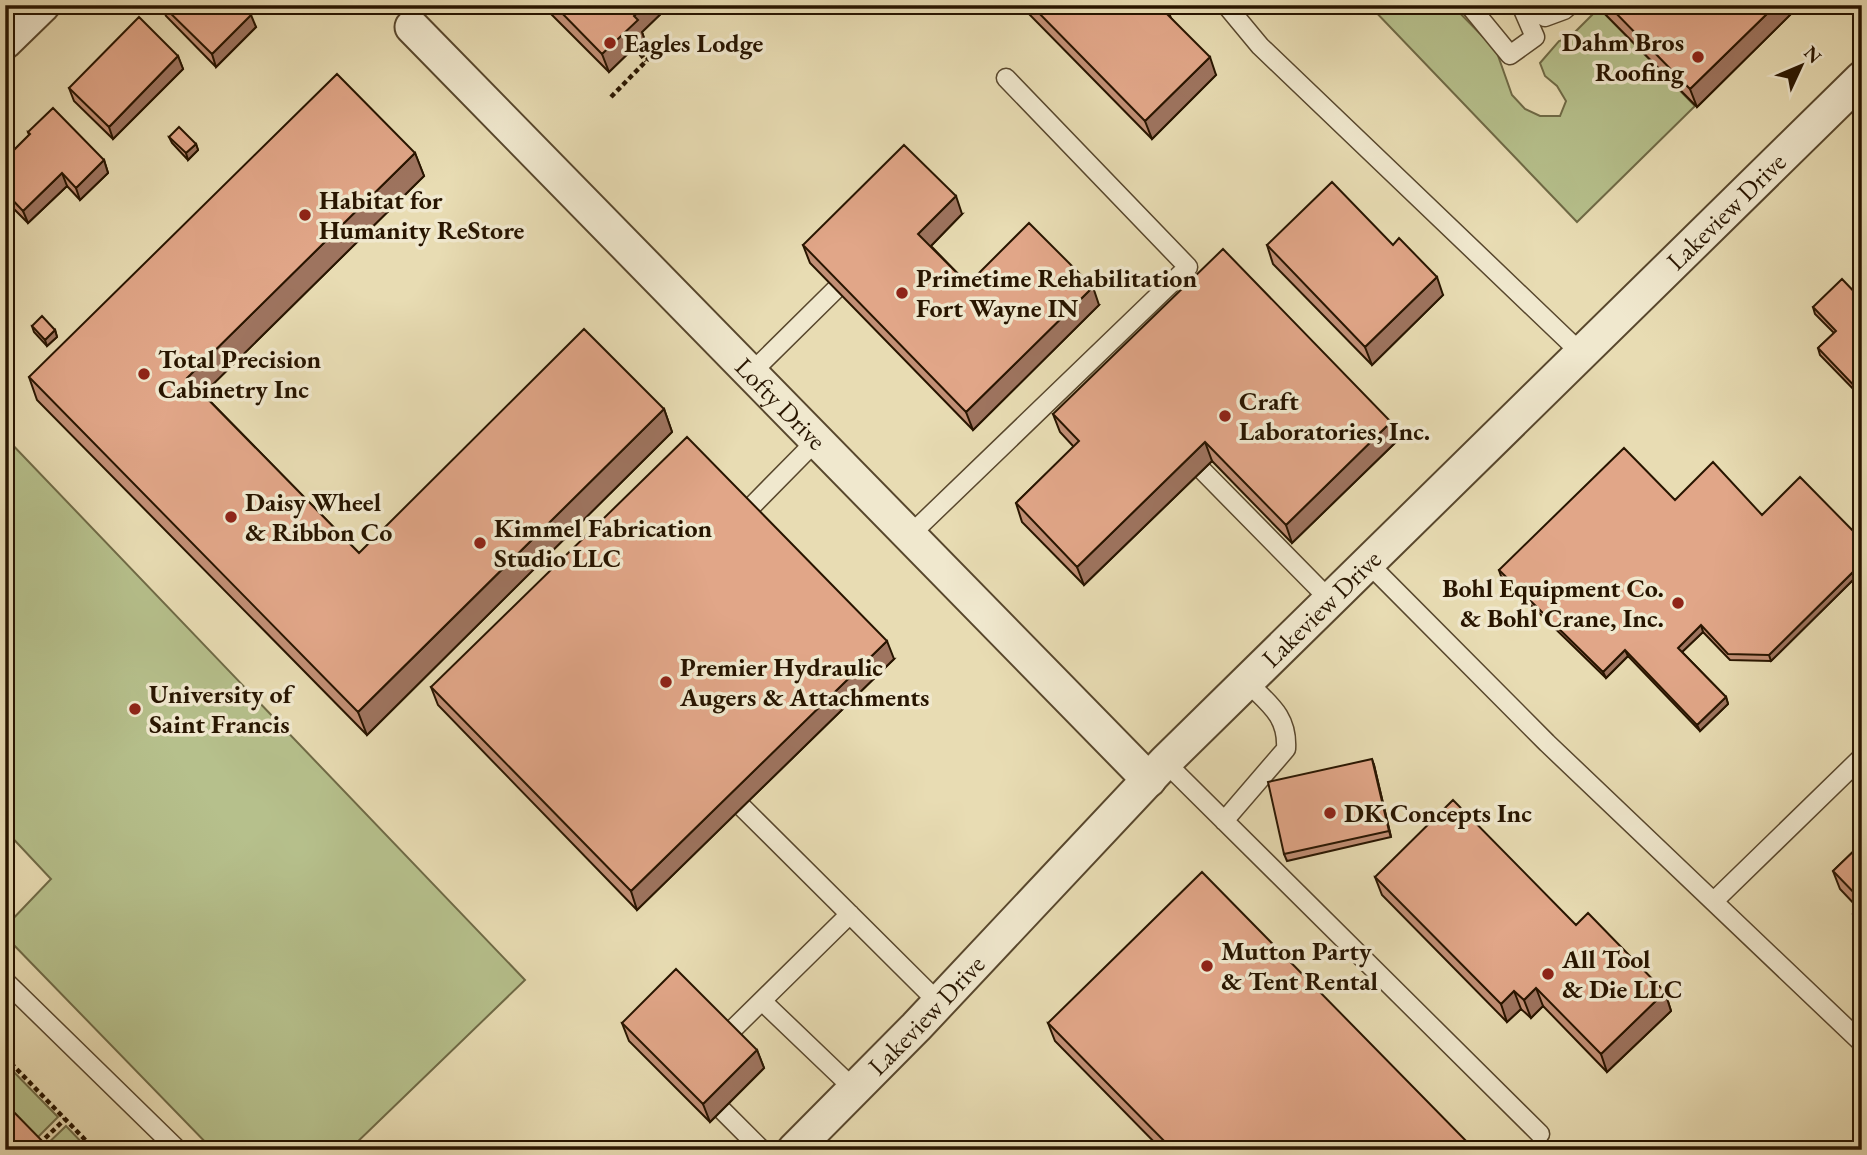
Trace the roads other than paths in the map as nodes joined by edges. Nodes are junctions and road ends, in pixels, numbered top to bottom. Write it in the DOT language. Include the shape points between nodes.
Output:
graph roads {
  1 [pos="43,5"];
  2 [pos="1226,5"];
  3 [pos="1469,5"];
  4 [pos="1521,5"];
  5 [pos="1527,5"];
  6 [pos="1570,5"];
  7 [pos="412,27"];
  8 [pos="5,42"];
  9 [pos="1006,78"];
  10 [pos="1862,78"];
  11 [pos="835,289"];
  12 [pos="1582,354"];
  13 [pos="751,373"];
  14 [pos="817,440"];
  15 [pos="1202,470"];
  16 [pos="748,510"];
  17 [pos="910,535"];
  18 [pos="1368,563"];
  19 [pos="1331,601"];
  20 [pos="1247,682"];
  21 [pos="1862,757"];
  22 [pos="1157,771"];
  23 [pos="742,807"];
  24 [pos="1224,821"];
  25 [pos="1714,901"];
  26 [pos="850,914"];
  27 [pos="5,981"];
  28 [pos="762,1001"];
  29 [pos="939,1003"];
  30 [pos="729,1033"];
  31 [pos="1862,1043"];
  32 [pos="854,1089"];
  33 [pos="722,1110"];
  34 [pos="1540,1134"];
  35 [pos="178,1150"];
  36 [pos="762,1150"];
  37 [pos="794,1150"];
  1 -- 8 [label="street"];
  2 -- 12 [label="lane" via="1260,46"];
  3 -- 4 [label="lane" via="1510,55 1535,37"];
  5 -- 6 [label="lane" via="1545,17"];
  7 -- 13 [label="street, Lofty Drive"];
  9 -- 17 [label="lane" via="1188,267"];
  10 -- 12 [label="street, Lakeview Drive"];
  11 -- 13 [label="lane"];
  12 -- 18 [label="street, Lakeview Drive"];
  13 -- 14 [label="street, Lofty Drive"];
  14 -- 16 [label="lane"];
  14 -- 17 [label="street, Lofty Drive"];
  15 -- 19 [label="lane"];
  17 -- 22 [label="street, Lofty Drive"];
  18 -- 19 [label="street, Lakeview Drive"];
  18 -- 25 [label="lane" via="1547,743"];
  19 -- 20 [label="street, Lakeview Drive"];
  20 -- 22 [label="street, Lakeview Drive"];
  20 -- 24 [label="lane" via="1281,717 1286,749"];
  21 -- 25 [label="lane"];
  22 -- 24 [label="lane"];
  22 -- 29 [label="street, Lakeview Drive"];
  23 -- 26 [label="lane"];
  24 -- 34 [label="lane"];
  25 -- 31 [label="lane"];
  26 -- 28 [label="lane"];
  26 -- 29 [label="lane"];
  27 -- 35 [label="lane"];
  28 -- 30 [label="lane"];
  28 -- 32 [label="lane"];
  29 -- 32 [label="street, Lakeview Drive"];
  32 -- 37 [label="street, Lakeview Drive"];
  33 -- 36 [label="lane"];
}
